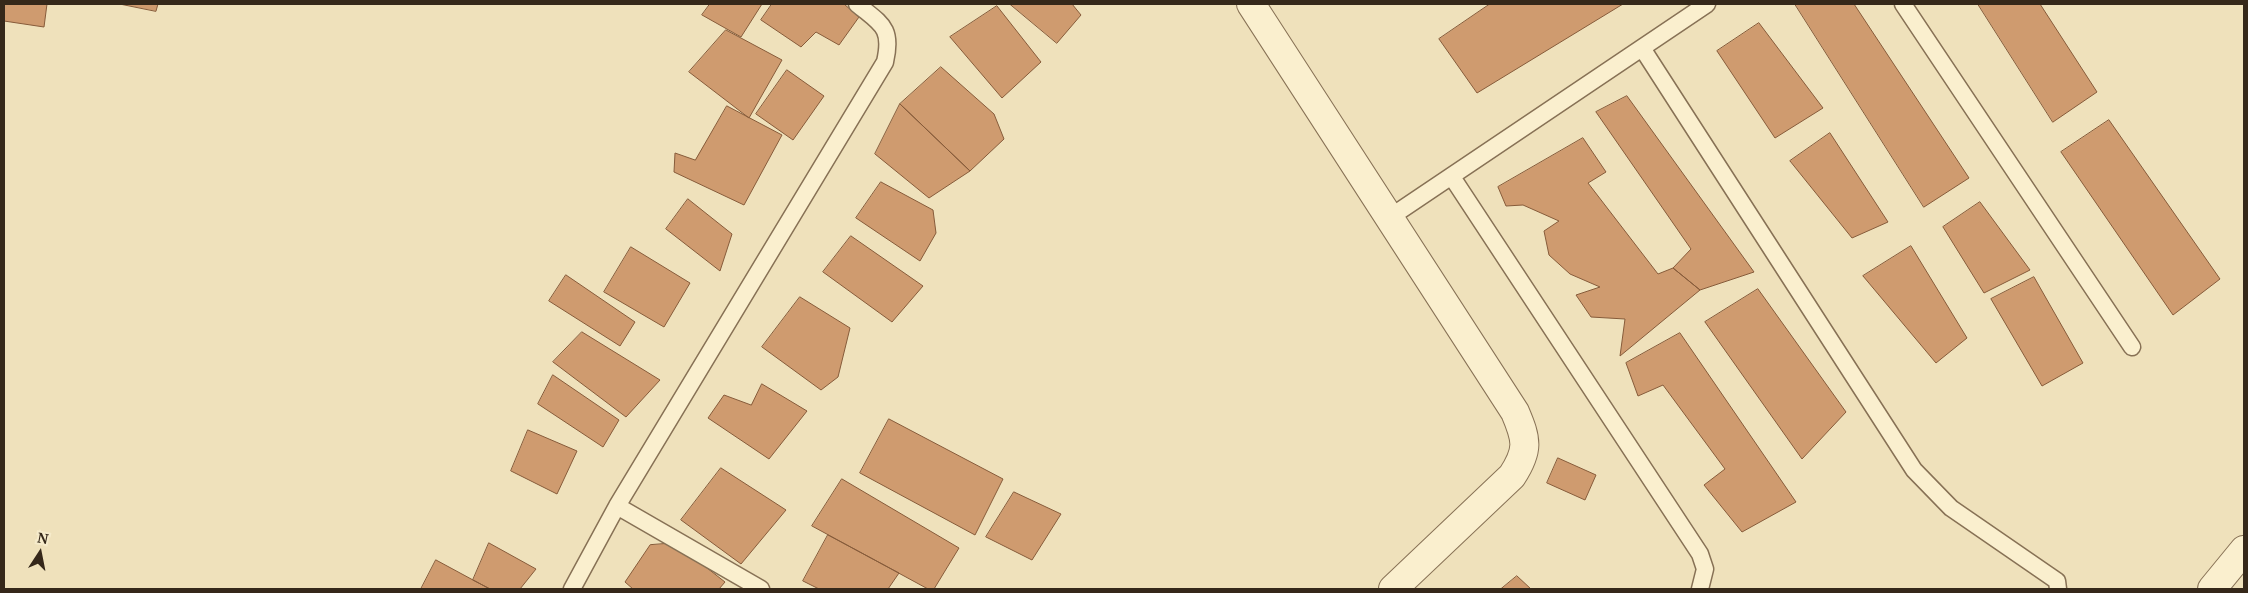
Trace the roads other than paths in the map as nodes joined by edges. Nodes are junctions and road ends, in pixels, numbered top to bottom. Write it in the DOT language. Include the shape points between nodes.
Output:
graph roads {
  1 [pos="856,4"];
  2 [pos="1251,4"];
  3 [pos="1707,4"];
  4 [pos="1903,4"];
  5 [pos="1642,48"];
  6 [pos="1452,177"];
  7 [pos="1389,218"];
  8 [pos="2132,347"];
  9 [pos="617,506"];
  10 [pos="2244,550"];
  11 [pos="572,589"];
  12 [pos="761,589"];
  13 [pos="1393,589"];
  14 [pos="1700,589"];
  15 [pos="2058,589"];
  16 [pos="2212,589"];
  1 -- 9 [label="lane" via="884,27 889,45 886,62"];
  2 -- 7 [label="street"];
  3 -- 5 [label="lane"];
  4 -- 8 [label="lane"];
  5 -- 6 [label="lane"];
  5 -- 15 [label="lane" via="1914,470 1951,508 2041,568 2057,581"];
  6 -- 7 [label="lane"];
  6 -- 14 [label="lane" via="1700,554 1705,569"];
  7 -- 13 [label="street" via="1514,412 1526,437 1522,460 1512,476"];
  9 -- 11 [label="lane"];
  9 -- 12 [label="lane"];
  10 -- 16 [label="street"];
}
